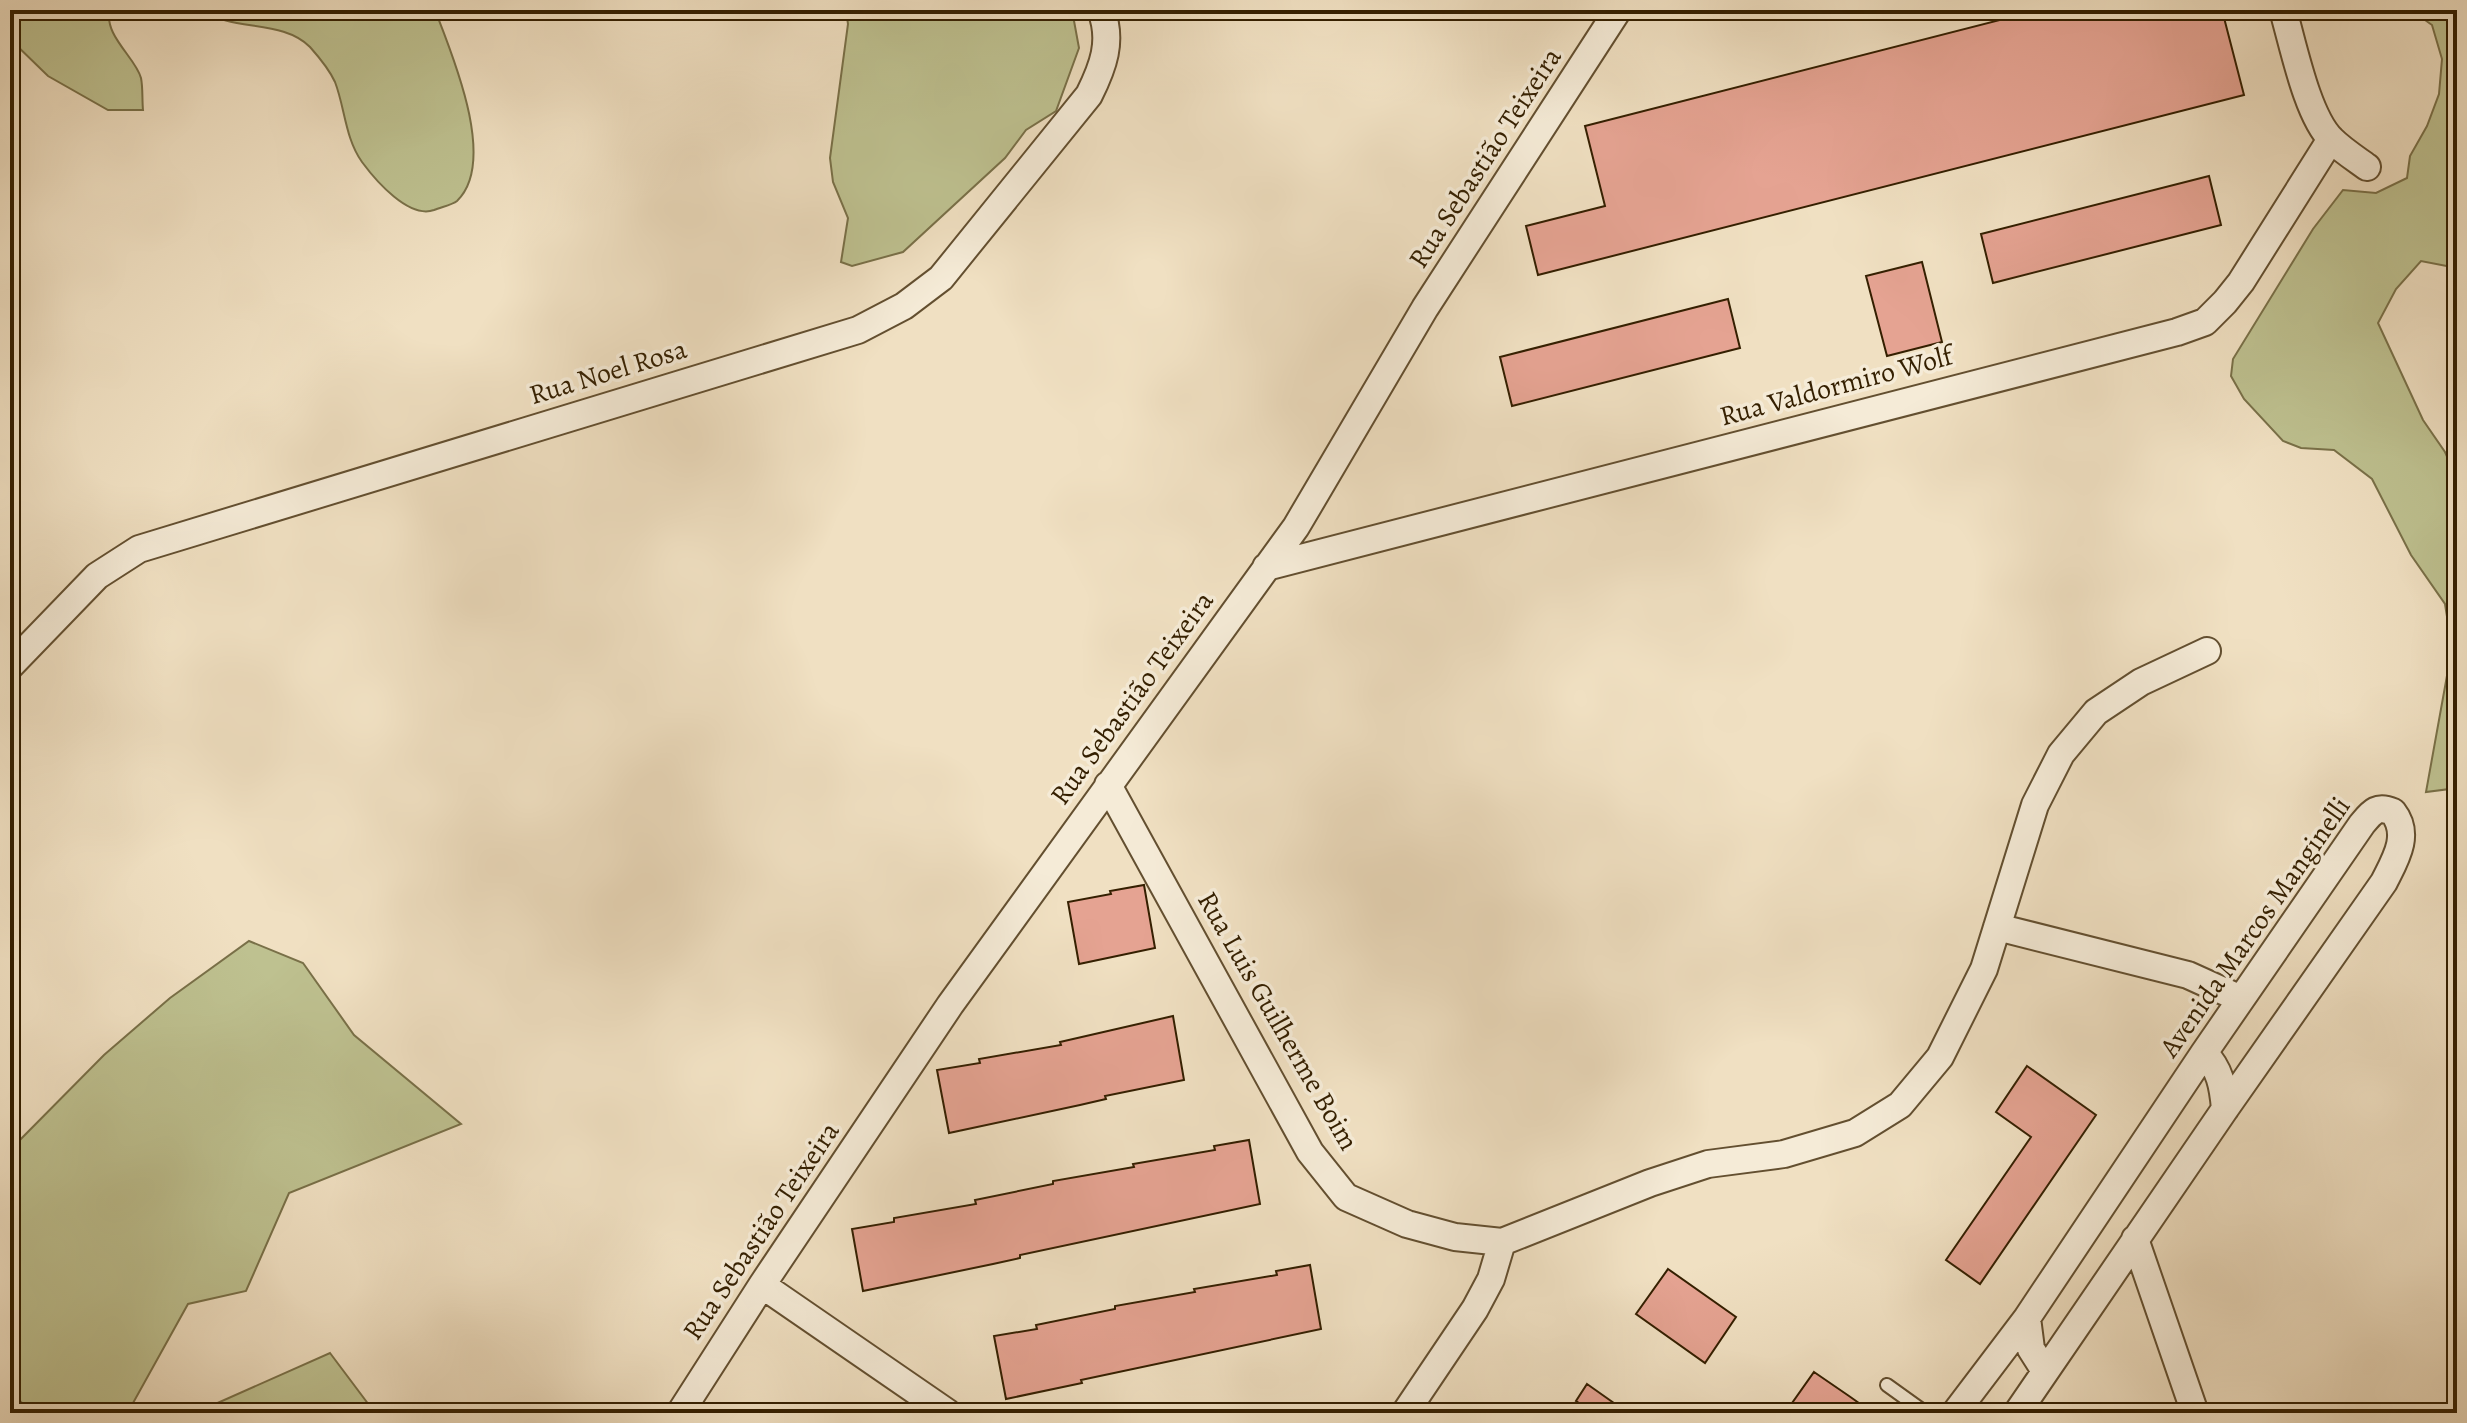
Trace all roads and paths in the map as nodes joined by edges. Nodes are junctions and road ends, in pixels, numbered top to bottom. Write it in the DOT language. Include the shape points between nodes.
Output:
graph roads {
  1 [pos="1101,10"];
  2 [pos="1618,10"];
  3 [pos="2283,10"];
  4 [pos="2331,139"];
  5 [pos="2367,167"];
  6 [pos="1266,567"];
  7 [pos="2207,651"];
  8 [pos="10,666"];
  9 [pos="1108,785"];
  10 [pos="1997,927"];
  11 [pos="2241,999"];
  12 [pos="2204,1053"];
  13 [pos="2225,1109"];
  14 [pos="2135,1239"];
  15 [pos="1502,1242"];
  16 [pos="762,1285"];
  17 [pos="2027,1318"];
  18 [pos="2045,1371"];
  19 [pos="1887,1385"];
  20 [pos="680,1413"];
  21 [pos="948,1413"];
  22 [pos="1405,1413"];
  23 [pos="1926,1413"];
  24 [pos="1955,1413"];
  25 [pos="2017,1413"];
  26 [pos="2195,1413"];
  1 -- 8 [label="street, Rua Noel Rosa" via="1106,24 1104,65 1089,95 941,278 904,306 858,330 139,549 97,576"];
  2 -- 6 [label="street, Rua Sebastião Teixeira"];
  3 -- 4 [label="street" via="2318,120"];
  4 -- 5 [label="street"];
  4 -- 6 [label="street, Rua Valdormiro Wolf" via="2241,282 2205,322"];
  6 -- 9 [label="street, Rua Sebastião Teixeira"];
  7 -- 10 [label="street, Rua Luis Guilherme Boim" via="2141,682 2096,712 2061,754 2035,805"];
  9 -- 15 [label="street, Rua Luis Guilherme Boim" via="1310,1152 1346,1197 1407,1224"];
  9 -- 16 [label="street, Rua Sebastião Teixeira" via="950,1005"];
  10 -- 11 [label="street" via="2188,975"];
  10 -- 15 [label="street, Rua Luis Guilherme Boim" via="1984,969 1940,1057 1900,1105 1855,1133 1784,1154 1708,1164"];
  11 -- 12 [label="street, Avenida Marcos Manginelli"];
  11 -- 13 [label="street, Avenida Marcos Manginelli" via="2372,811 2393,812 2402,841 2384,882"];
  12 -- 13 [label="street" via="2221,1077"];
  12 -- 17 [label="street, Avenida Marcos Manginelli"];
  13 -- 14 [label="street, Avenida Marcos Manginelli"];
  14 -- 18 [label="street, Avenida Marcos Manginelli"];
  14 -- 26 [label="street"];
  15 -- 22 [label="street" via="1475,1309"];
  16 -- 20 [label="street, Rua Sebastião Teixeira"];
  16 -- 21 [label="street"];
  17 -- 18 [label="street" via="2031,1349"];
  17 -- 24 [label="street, Avenida Marcos Manginelli"];
  18 -- 25 [label="street, Avenida Marcos Manginelli"];
  19 -- 23 [label="lane"];
}
